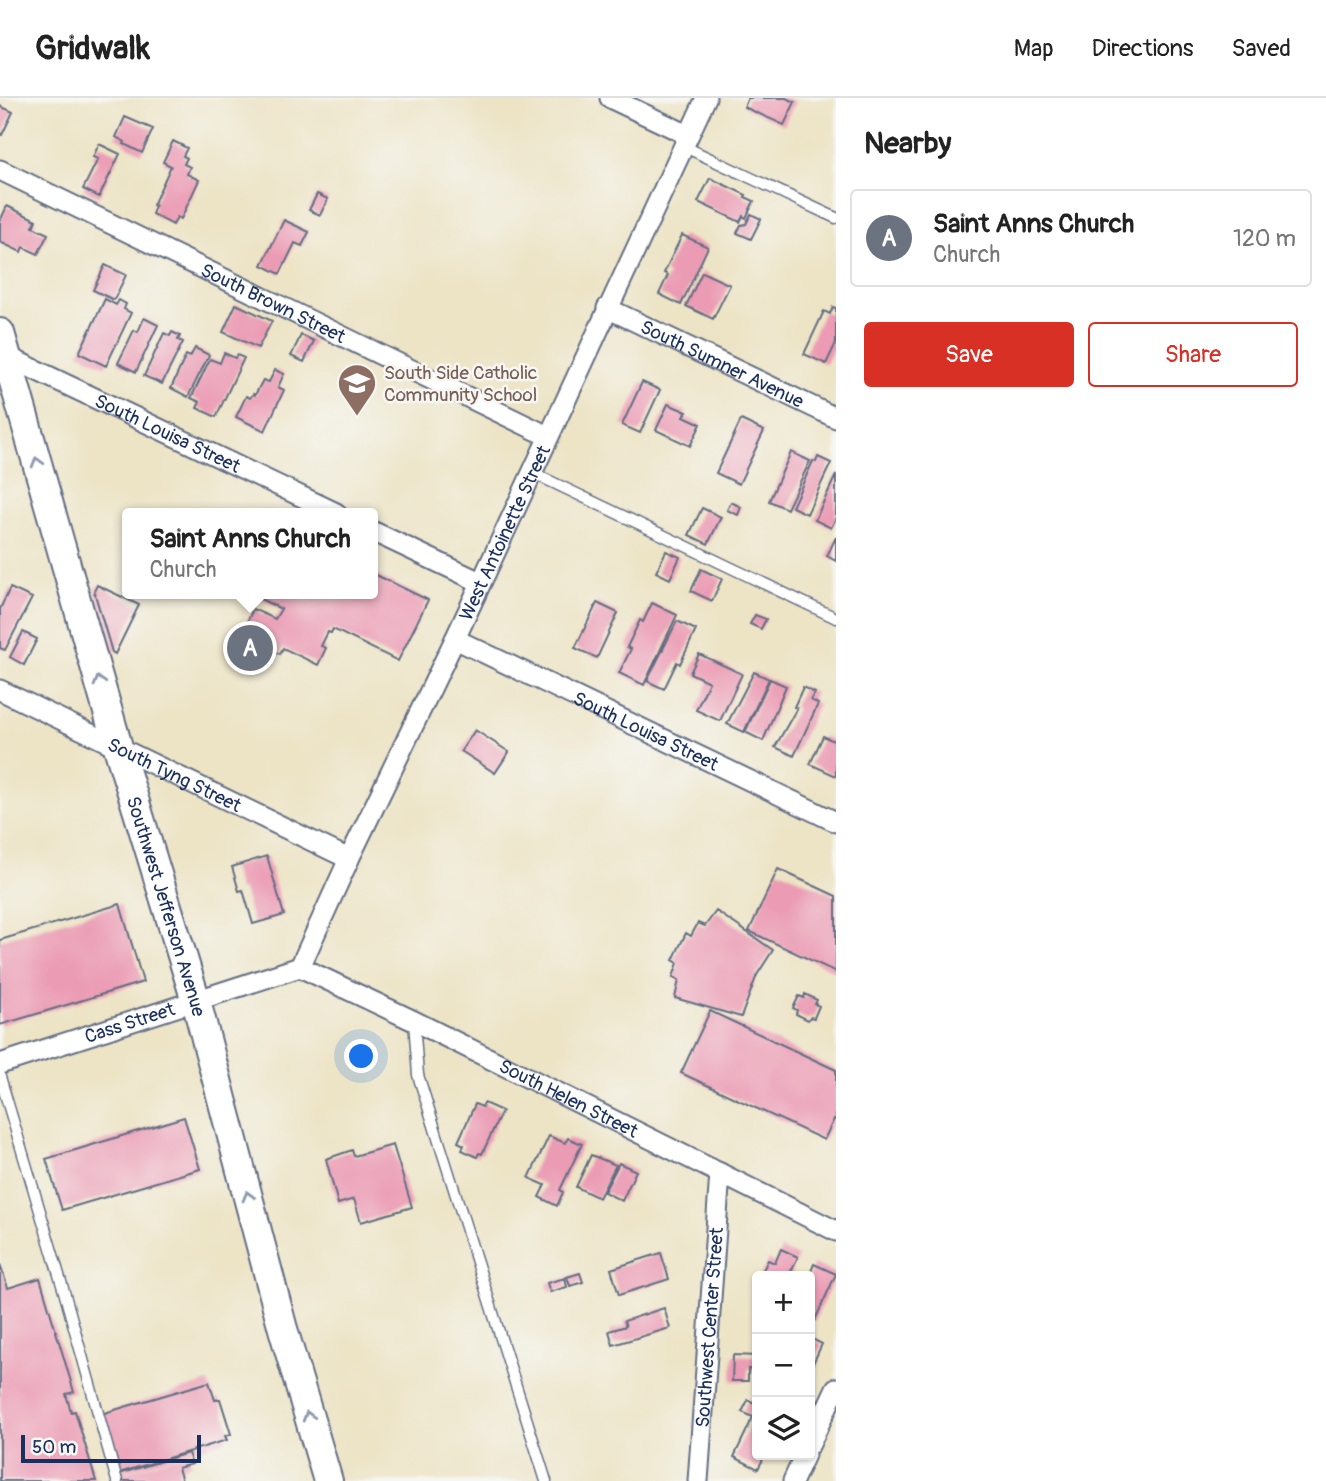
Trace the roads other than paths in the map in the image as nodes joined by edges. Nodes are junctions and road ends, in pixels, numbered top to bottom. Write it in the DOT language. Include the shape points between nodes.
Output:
graph roads {
  1 [pos="610,98"];
  2 [pos="706,98"];
  3 [pos="686,140"];
  4 [pos="0,170"];
  5 [pos="836,218"];
  6 [pos="607,308"];
  7 [pos="2,347"];
  8 [pos="836,418"];
  9 [pos="548,436"];
  10 [pos="531,472"];
  11 [pos="326,508"];
  12 [pos="378,533"];
  13 [pos="480,582"];
  14 [pos="836,618"];
  15 [pos="455,639"];
  16 [pos="0,690"];
  17 [pos="118,747"];
  18 [pos="836,822"];
  19 [pos="349,859"];
  20 [pos="300,967"];
  21 [pos="196,1001"];
  22 [pos="414,1021"];
  23 [pos="0,1064"];
  24 [pos="0,1077"];
  25 [pos="720,1173"];
  26 [pos="836,1231"];
  27 [pos="836,1388"];
  28 [pos="815,1433"];
  29 [pos="803,1460"];
  30 [pos="117,1481"];
  31 [pos="328,1481"];
  32 [pos="546,1481"];
  33 [pos="698,1481"];
  34 [pos="793,1481"];
  1 -- 3 [label="street"];
  2 -- 3 [label="street, West Antoinette Street"];
  3 -- 5 [label="lane"];
  3 -- 6 [label="street, West Antoinette Street"];
  4 -- 9 [label="street, South Brown Street"];
  6 -- 8 [label="street, South Sumner Avenue"];
  6 -- 9 [label="street, West Antoinette Street"];
  7 -- 11 [label="street, South Louisa Street"];
  17 -- 7 [label="main road, Southwest Jefferson Avenue, one-way"];
  9 -- 10 [label="street, West Antoinette Street"];
  10 -- 13 [label="street, West Antoinette Street"];
  10 -- 14 [label="lane"];
  12 -- 13 [label="street"];
  13 -- 15 [label="street, West Antoinette Street"];
  15 -- 18 [label="street, South Louisa Street"];
  15 -- 19 [label="street, West Antoinette Street"];
  16 -- 17 [label="street, South Tyng Street"];
  17 -- 19 [label="street, South Tyng Street"];
  17 -- 21 [label="main road, Southwest Jefferson Avenue"];
  19 -- 20 [label="street, West Antoinette Street"];
  20 -- 21 [label="street, Cass Street"];
  20 -- 22 [label="street, South Helen Street"];
  21 -- 23 [label="street, Cass Street"];
  31 -- 21 [label="main road, Southwest Jefferson Avenue, one-way" via="282,1329"];
  22 -- 25 [label="street, South Helen Street"];
  22 -- 32 [label="lane" via="418,1075"];
  24 -- 30 [label="lane"];
  25 -- 26 [label="street, South Helen Street"];
  25 -- 33 [label="street, Southwest Center Street"];
  27 -- 28 [label="street"];
  29 -- 34 [label="street"];
}
